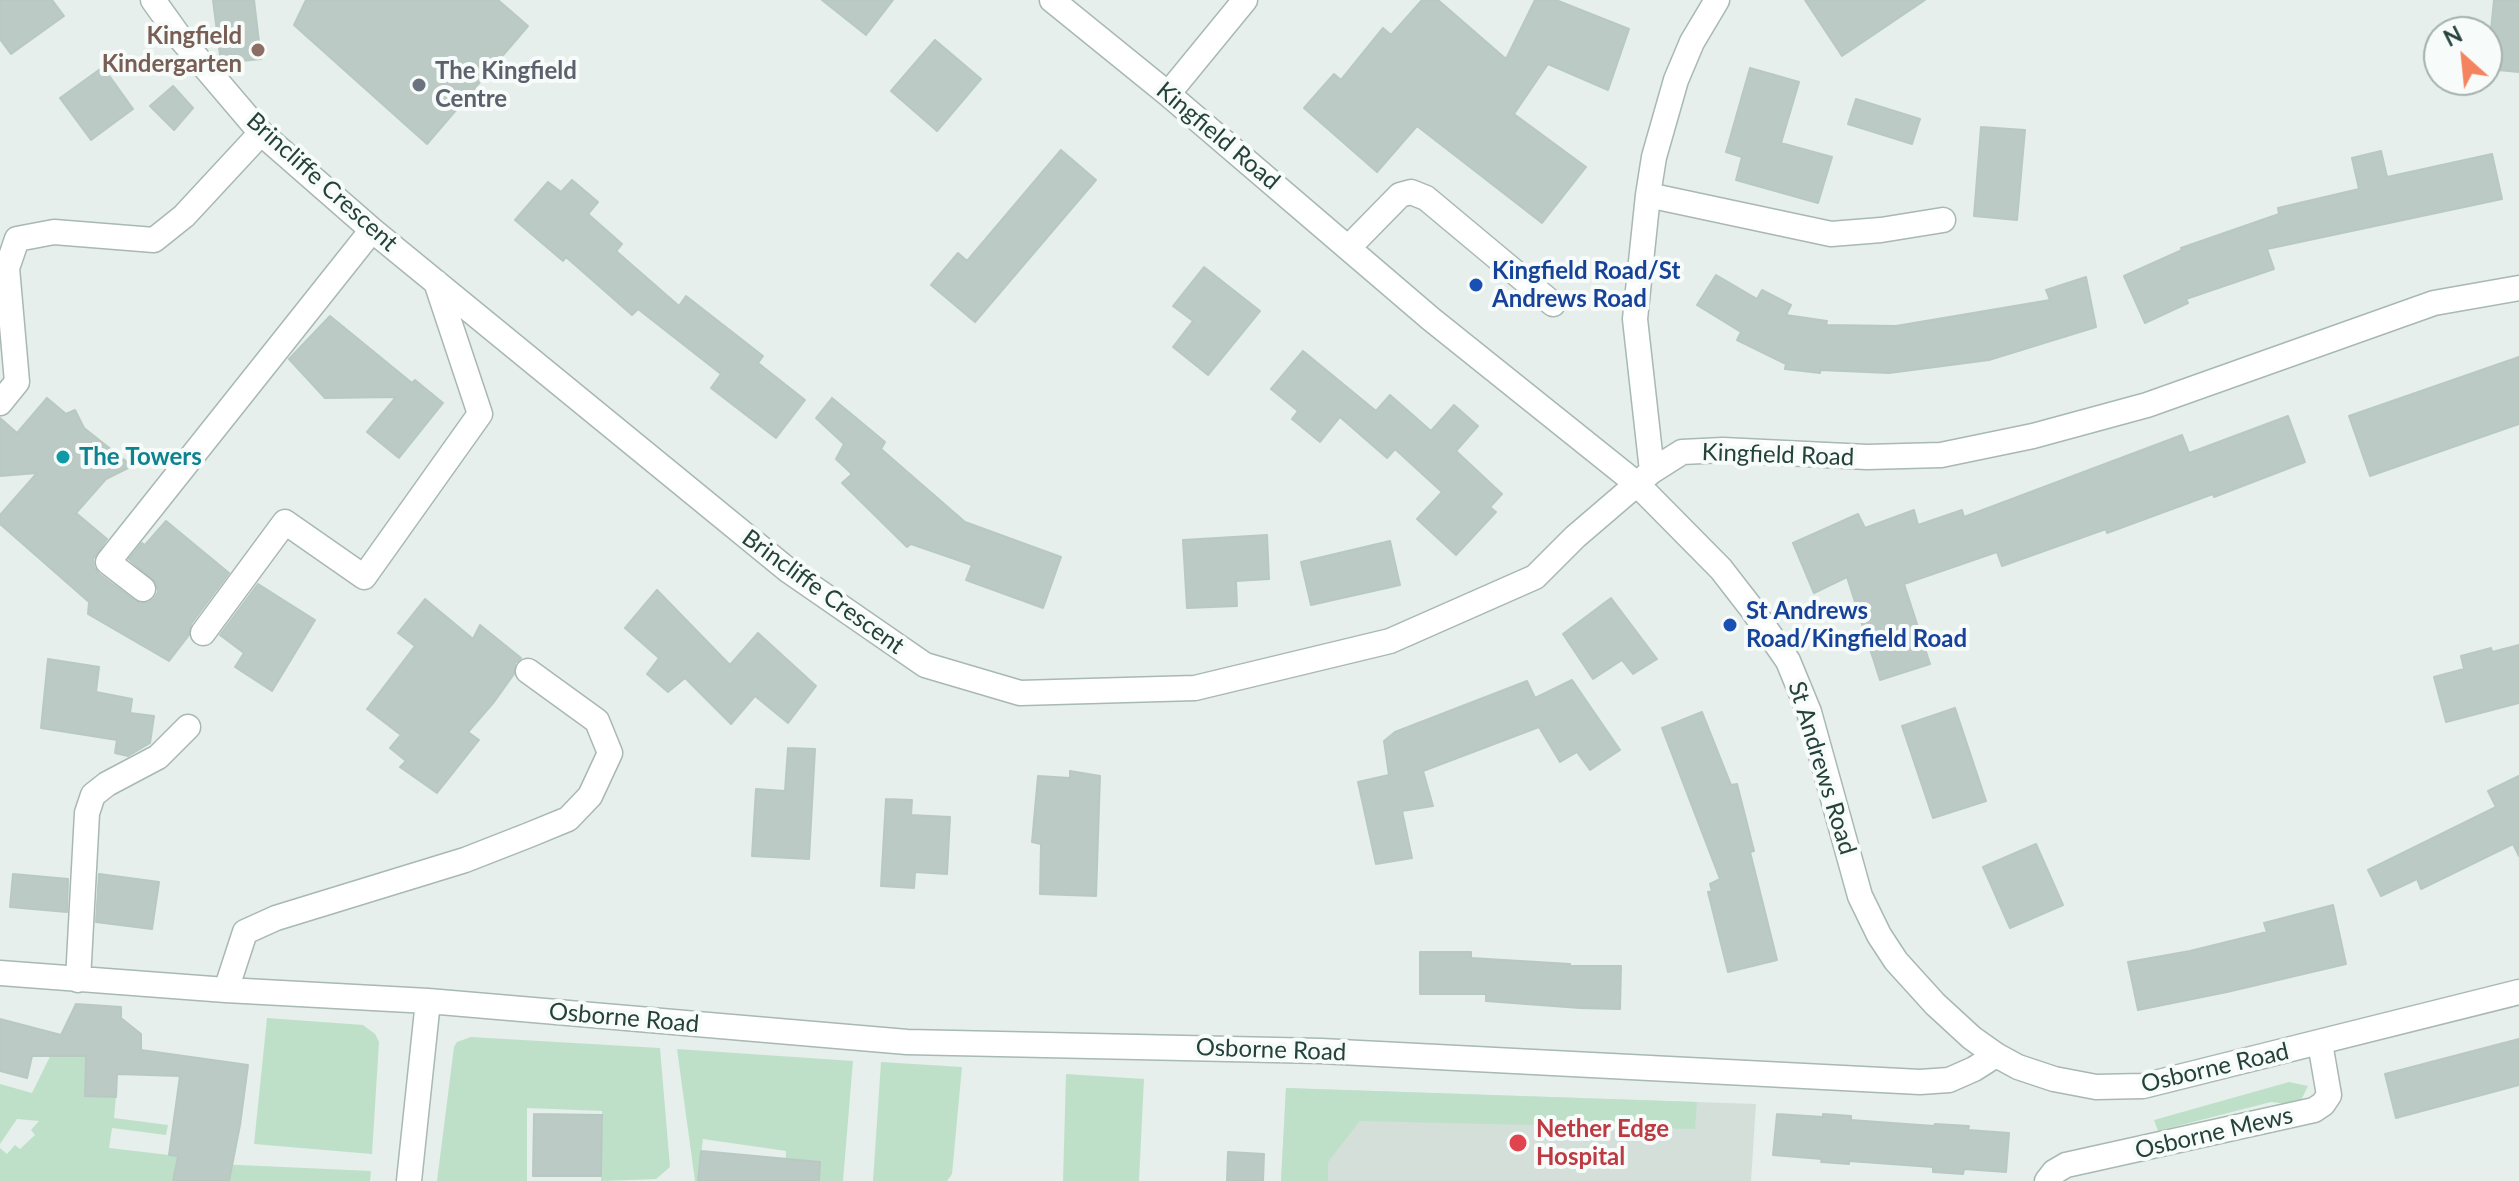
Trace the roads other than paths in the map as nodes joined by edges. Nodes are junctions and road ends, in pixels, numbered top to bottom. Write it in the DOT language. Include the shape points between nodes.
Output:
graph roads {
  1 [pos="153,0"];
  2 [pos="1052,0"];
  3 [pos="1245,0"];
  4 [pos="1714,1"];
  5 [pos="1168,94"];
  6 [pos="261,133"];
  7 [pos="1648,195"];
  8 [pos="1943,220"];
  9 [pos="372,230"];
  10 [pos="1349,247"];
  11 [pos="436,281"];
  12 [pos="2519,288"];
  13 [pos="1553,304"];
  14 [pos="0,403"];
  15 [pos="1644,478"];
  16 [pos="143,589"];
  17 [pos="203,633"];
  18 [pos="528,671"];
  19 [pos="188,727"];
  20 [pos="0,973"];
  21 [pos="78,980"];
  22 [pos="226,990"];
  23 [pos="2519,992"];
  24 [pos="428,1001"];
  25 [pos="2320,1043"];
  26 [pos="1996,1055"];
  27 [pos="409,1181"];
  28 [pos="2047,1181"];
  1 -- 6 [label="street, Brincliffe Crescent"];
  2 -- 5 [label="street, Kingfield Road"];
  3 -- 5 [label="street"];
  4 -- 7 [label="street" via="1676,80"];
  5 -- 10 [label="street, Kingfield Road"];
  6 -- 9 [label="street, Brincliffe Crescent"];
  6 -- 14 [label="street" via="184,216 154,240 54,232 17,239 7,268 17,382"];
  7 -- 8 [label="street" via="1831,234"];
  7 -- 15 [label="street" via="1635,319"];
  9 -- 11 [label="street, Brincliffe Crescent"];
  9 -- 16 [label="street" via="108,562"];
  10 -- 13 [label="street" via="1400,195 1411,192 1426,198"];
  10 -- 15 [label="street, Kingfield Road" via="1431,319"];
  11 -- 15 [label="street, Brincliffe Crescent" via="789,571 925,665 1020,693 1195,688 1390,641 1535,577"];
  11 -- 17 [label="street" via="480,414 364,577 285,522"];
  12 -- 15 [label="street, Kingfield Road" via="2434,303 2147,405 2033,436 1941,455 1682,452"];
  15 -- 26 [label="street, St Andrews Road" via="1721,569 1788,661 1809,712 1860,896 1879,935 1935,1004"];
  18 -- 22 [label="street" via="597,721 610,753 590,796 568,819 529,835 245,932"];
  19 -- 21 [label="street" via="158,757 93,795 87,813"];
  20 -- 21 [label="street, Osborne Road"];
  21 -- 22 [label="street, Osborne Road"];
  22 -- 24 [label="street, Osborne Road"];
  23 -- 25 [label="street, Osborne Road"];
  24 -- 26 [label="street, Osborne Road" via="907,1042 1321,1051 1920,1082 1949,1080"];
  24 -- 27 [label="street"];
  25 -- 26 [label="street, Osborne Road" via="2122,1088 2054,1079"];
  25 -- 28 [label="street, Osborne Mews" via="2329,1095 2314,1110 2066,1165"];
}
